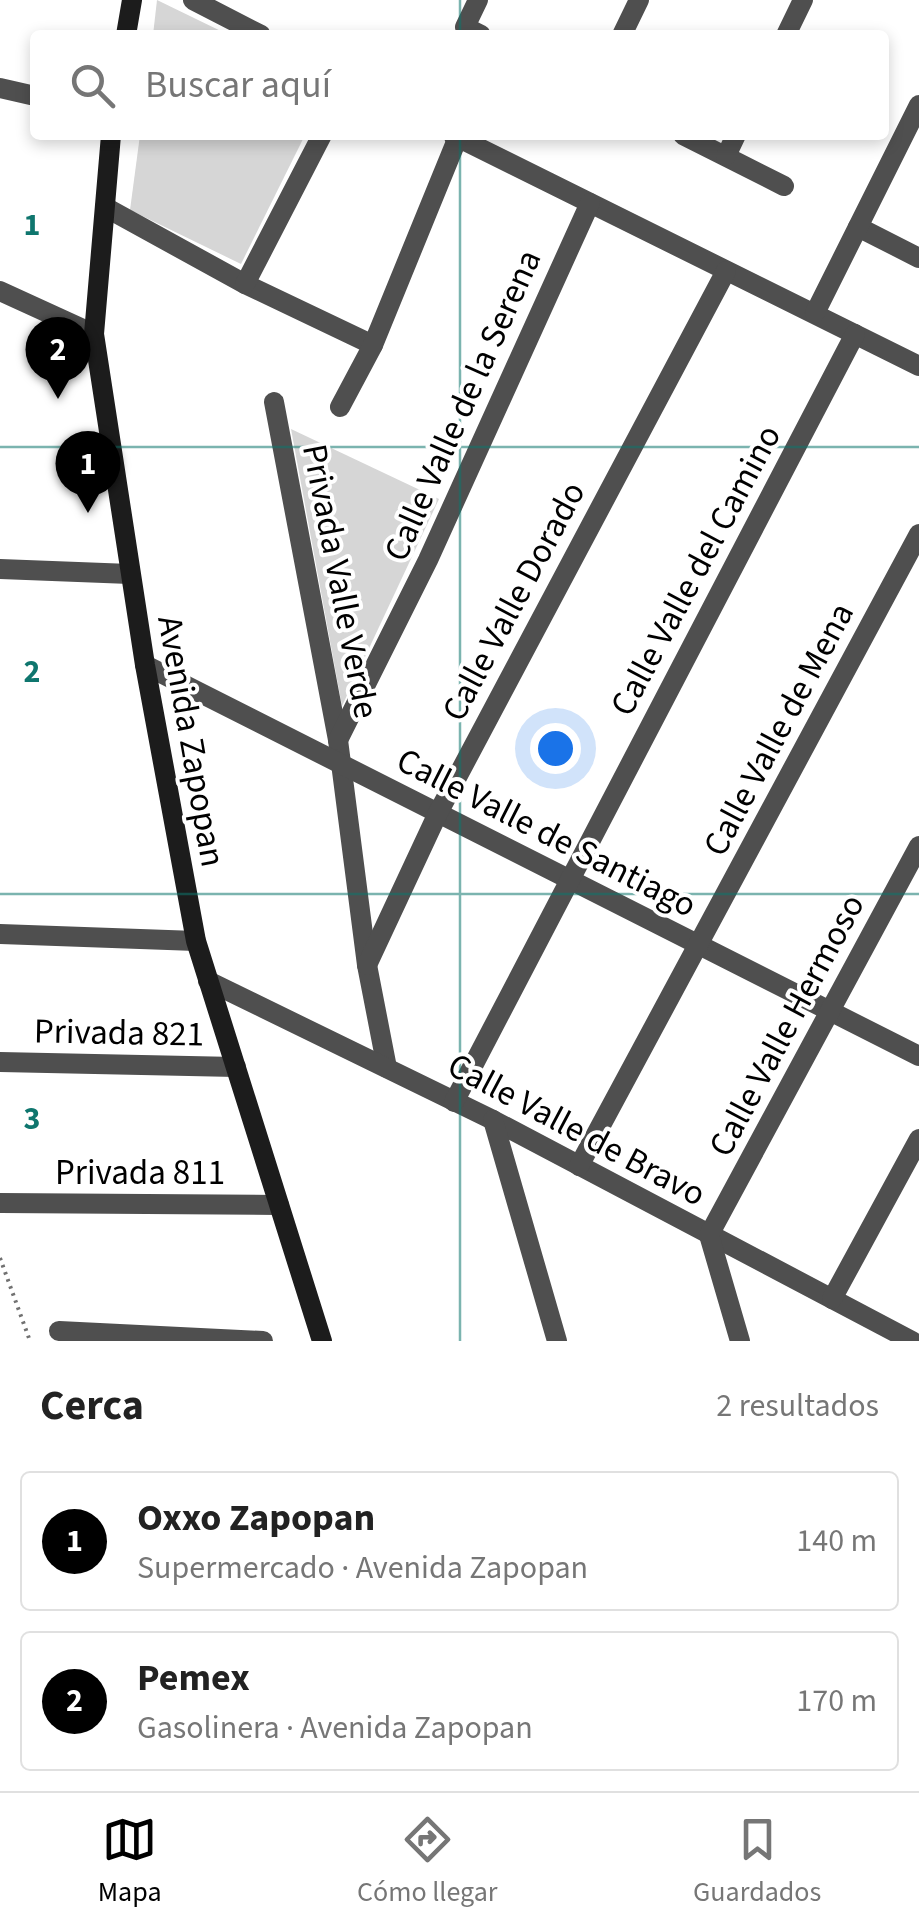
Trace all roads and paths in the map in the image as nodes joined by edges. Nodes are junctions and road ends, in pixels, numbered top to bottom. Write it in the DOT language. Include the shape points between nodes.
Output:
graph roads {
  1 [pos="132,0"];
  2 [pos="193,0"];
  3 [pos="478,0"];
  4 [pos="639,0"];
  5 [pos="803,0"];
  6 [pos="127,30"];
  7 [pos="251,30"];
  8 [pos="470,30"];
  9 [pos="624,30"];
  10 [pos="788,30"];
  11 [pos="0,88"];
  12 [pos="30,95"];
  13 [pos="919,105"];
  14 [pos="111,140"];
  15 [pos="319,140"];
  16 [pos="454,140"];
  17 [pos="464,140"];
  18 [pos="693,140"];
  19 [pos="734,140"];
  20 [pos="726,156"];
  21 [pos="784,186"];
  22 [pos="590,203"];
  23 [pos="105,207"];
  24 [pos="858,227"];
  25 [pos="919,258"];
  26 [pos="726,271"];
  27 [pos="245,284"];
  28 [pos="0,291"];
  29 [pos="815,313"];
  30 [pos="94,334"];
  31 [pos="855,334"];
  32 [pos="373,345"];
  33 [pos="919,366"];
  34 [pos="274,402"];
  35 [pos="340,407"];
  36 [pos="919,534"];
  37 [pos="0,569"];
  38 [pos="130,574"];
  39 [pos="145,665"];
  40 [pos="338,751"];
  41 [pos="438,813"];
  42 [pos="919,846"];
  43 [pos="570,880"];
  44 [pos="0,934"];
  45 [pos="196,941"];
  46 [pos="699,945"];
  47 [pos="367,965"];
  48 [pos="208,982"];
  49 [pos="830,1012"];
  50 [pos="919,1056"];
  51 [pos="0,1062"];
  52 [pos="236,1067"];
  53 [pos="388,1068"];
  54 [pos="454,1102"];
  55 [pos="493,1120"];
  56 [pos="919,1139"];
  57 [pos="578,1166"];
  58 [pos="0,1203"];
  59 [pos="278,1205"];
  60 [pos="709,1235"];
  61 [pos="0,1258"];
  62 [pos="832,1299"];
  63 [pos="58,1332"];
  64 [pos="30,1341"];
  65 [pos="263,1341"];
  66 [pos="322,1341"];
  67 [pos="558,1341"];
  68 [pos="740,1341"];
  69 [pos="912,1341"];
  1 -- 6 [label="main road"];
  2 -- 7 [label="street"];
  3 -- 8 [label="street"];
  4 -- 9 [label="street"];
  5 -- 10 [label="street"];
  11 -- 12 [label="street"];
  13 -- 24 [label="street"];
  14 -- 23 [label="main road, Avenida Zapopan"];
  15 -- 27 [label="street"];
  16 -- 32 [label="street"];
  17 -- 22 [label="street"];
  18 -- 20 [label="street"];
  19 -- 20 [label="street"];
  20 -- 21 [label="street"];
  22 -- 26 [label="street"];
  22 -- 40 [label="street, Calle Valle de la Serena"];
  23 -- 27 [label="street"];
  23 -- 30 [label="main road, Avenida Zapopan"];
  24 -- 25 [label="street"];
  24 -- 29 [label="street"];
  26 -- 29 [label="street"];
  26 -- 41 [label="street, Calle Valle Dorado"];
  27 -- 32 [label="street"];
  28 -- 30 [label="street"];
  29 -- 31 [label="street"];
  30 -- 38 [label="main road, Avenida Zapopan"];
  31 -- 33 [label="street"];
  31 -- 43 [label="street, Calle Valle del Camino"];
  32 -- 35 [label="street"];
  34 -- 40 [label="street, Privada Valle Verde"];
  36 -- 46 [label="street, Calle Valle de Mena"];
  37 -- 38 [label="street"];
  38 -- 39 [label="main road, Avenida Zapopan"];
  39 -- 40 [label="street, Calle Valle de Santiago"];
  39 -- 45 [label="main road, Avenida Zapopan"];
  40 -- 41 [label="street, Calle Valle de Santiago"];
  40 -- 47 [label="street, Privada Valle Verde"];
  41 -- 43 [label="street, Calle Valle de Santiago"];
  41 -- 47 [label="street, Calle Valle Dorado"];
  42 -- 49 [label="street, Calle Valle Hermoso"];
  43 -- 46 [label="street, Calle Valle de Santiago"];
  43 -- 54 [label="street, Calle Valle del Camino"];
  44 -- 45 [label="street"];
  45 -- 48 [label="main road, Avenida Zapopan"];
  46 -- 49 [label="street, Calle Valle de Santiago"];
  46 -- 57 [label="street, Calle Valle de Mena"];
  47 -- 53 [label="street, Privada Valle Verde"];
  48 -- 52 [label="main road, Avenida Zapopan"];
  48 -- 53 [label="street, Calle Valle de Bravo"];
  49 -- 50 [label="street, Calle Valle de Santiago"];
  49 -- 60 [label="street, Calle Valle Hermoso"];
  51 -- 52 [label="street, Privada 821"];
  52 -- 59 [label="main road, Avenida Zapopan"];
  53 -- 54 [label="street, Calle Valle de Bravo"];
  54 -- 55 [label="street, Calle Valle de Bravo"];
  55 -- 57 [label="street, Calle Valle de Bravo"];
  55 -- 67 [label="street"];
  56 -- 62 [label="street"];
  57 -- 60 [label="street, Calle Valle de Bravo"];
  58 -- 59 [label="street, Privada 811"];
  59 -- 66 [label="main road, Avenida Zapopan"];
  60 -- 62 [label="street, Calle Valle de Bravo"];
  60 -- 68 [label="street"];
  61 -- 64 [label="path"];
  62 -- 69 [label="street, Calle Valle de Bravo"];
  63 -- 65 [label="street"];
}
